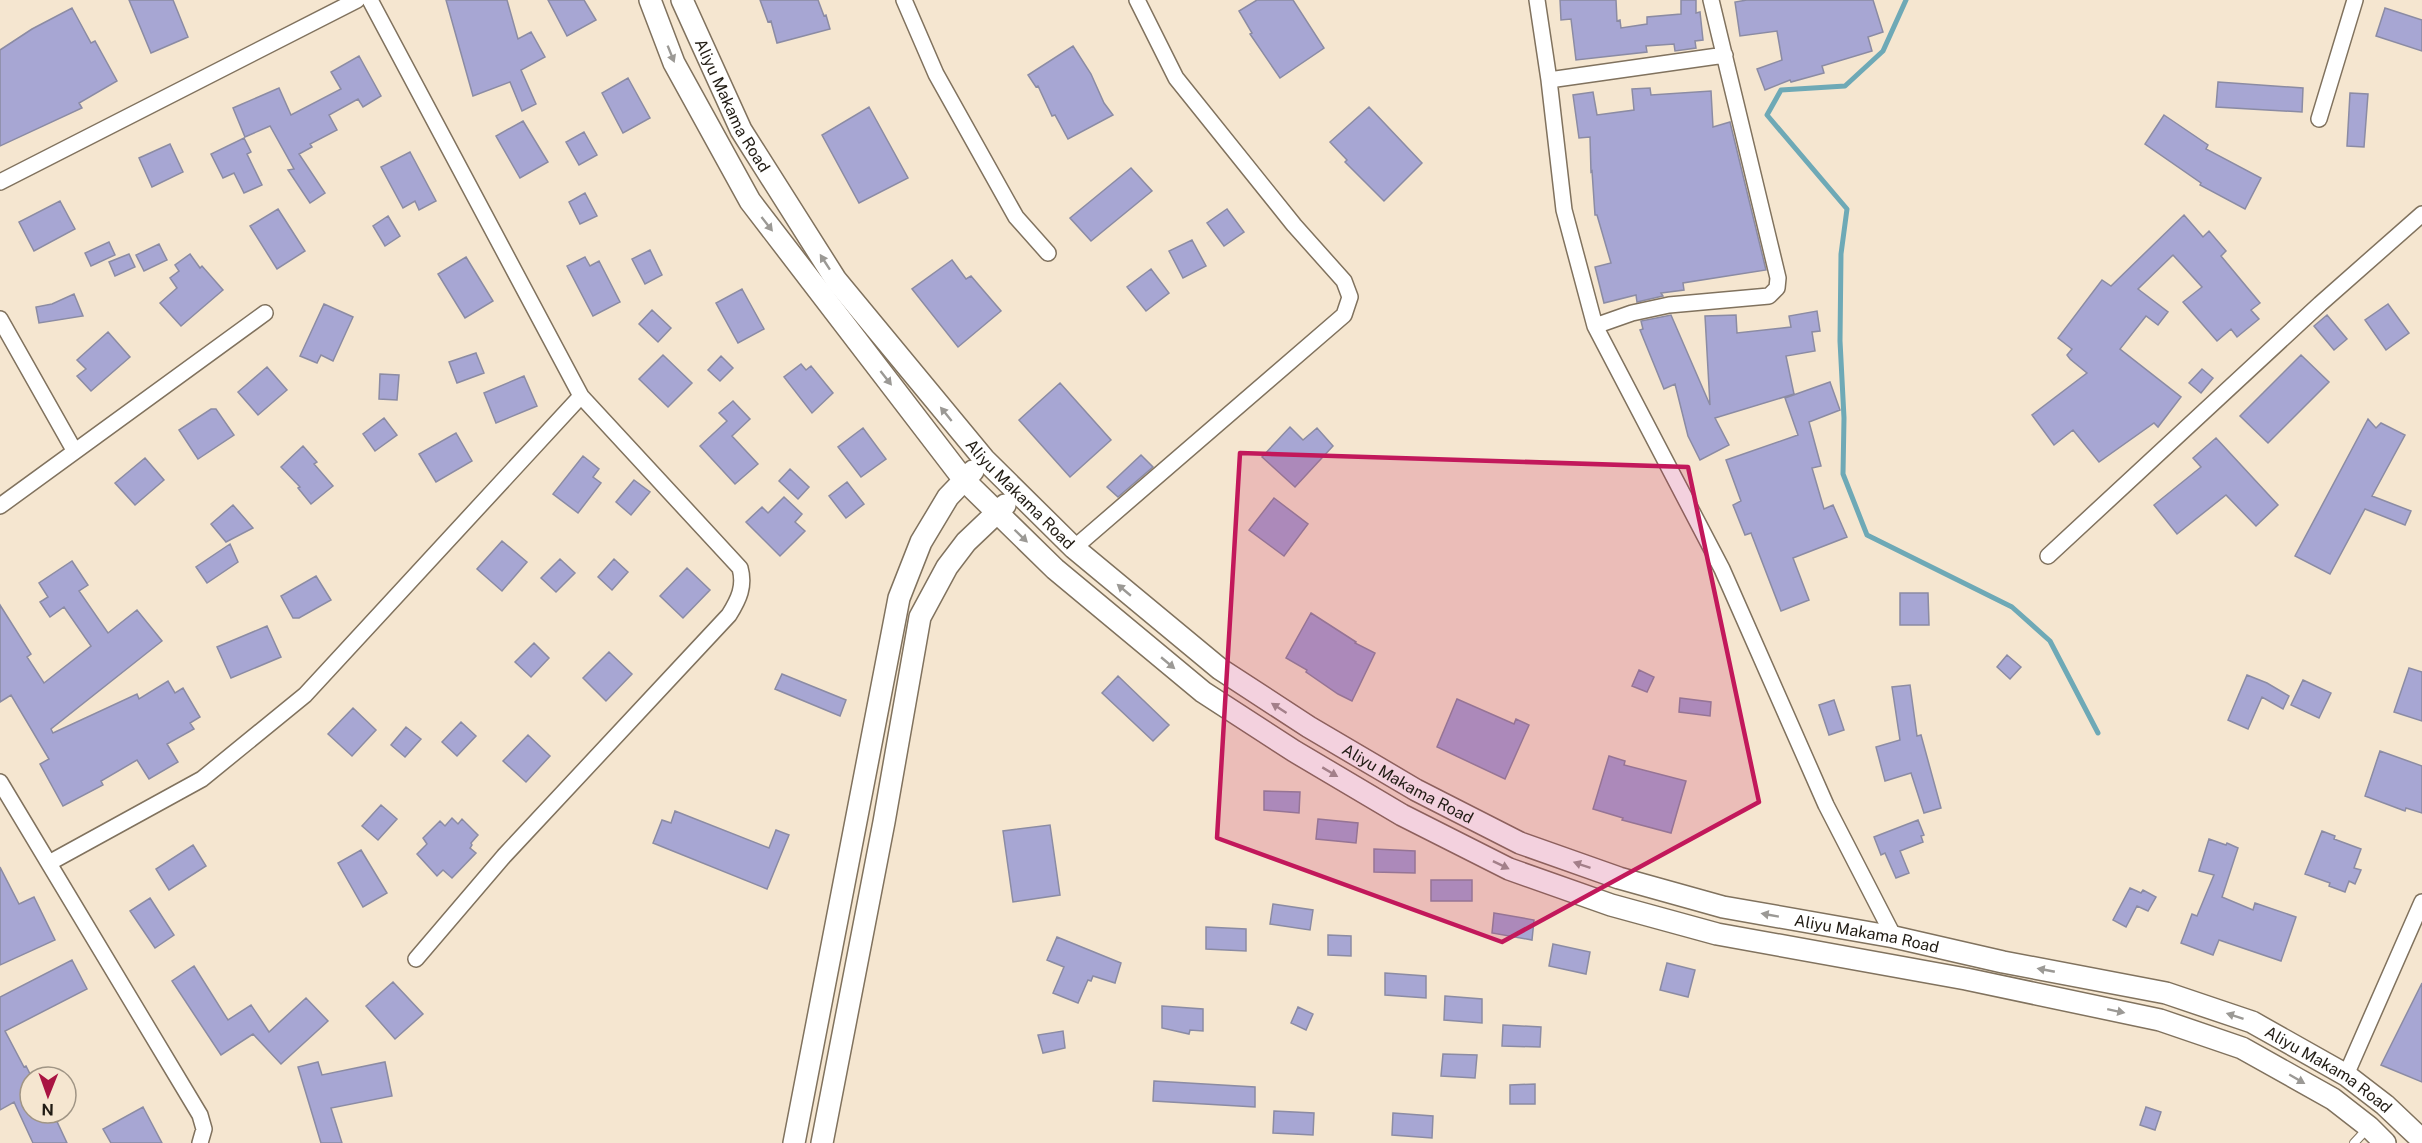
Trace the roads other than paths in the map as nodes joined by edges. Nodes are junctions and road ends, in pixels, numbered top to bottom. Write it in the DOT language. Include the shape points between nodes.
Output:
graph roads {
  1 [pos="357,0"];
  2 [pos="370,0"];
  3 [pos="650,0"];
  4 [pos="682,0"];
  5 [pos="904,0"];
  6 [pos="1137,0"];
  7 [pos="1537,0"];
  8 [pos="1711,0"];
  9 [pos="2355,0"];
  10 [pos="1725,55"];
  11 [pos="1549,80"];
  12 [pos="2319,119"];
  13 [pos="0,182"];
  14 [pos="2422,214"];
  15 [pos="1048,253"];
  16 [pos="265,313"];
  17 [pos="0,319"];
  18 [pos="1595,326"];
  19 [pos="581,396"];
  20 [pos="74,450"];
  21 [pos="984,459"];
  22 [pos="964,480"];
  23 [pos="1017,493"];
  24 [pos="0,506"];
  25 [pos="996,513"];
  26 [pos="1074,548"];
  27 [pos="2048,556"];
  28 [pos="0,782"];
  29 [pos="49,863"];
  30 [pos="2422,902"];
  31 [pos="1894,937"];
  32 [pos="416,959"];
  33 [pos="2346,1075"];
  34 [pos="2369,1127"];
  35 [pos="2422,1140"];
  36 [pos="200,1143"];
  37 [pos="794,1143"];
  38 [pos="822,1143"];
  39 [pos="2354,1143"];
  40 [pos="2385,1143"];
  1 -- 13 [label="street"];
  2 -- 19 [label="street"];
  3 -- 22 [label="street, Aliyu Makama Road, one-way" via="675,63 750,201"];
  21 -- 4 [label="street, Aliyu Makama Road, one-way" via="836,280 741,130"];
  5 -- 15 [label="street" via="936,74 1005,196"];
  6 -- 26 [label="street" via="1176,78 1344,281 1350,297 1344,315"];
  7 -- 11 [label="street"];
  8 -- 10 [label="street"];
  9 -- 12 [label="street"];
  10 -- 11 [label="street"];
  10 -- 18 [label="street" via="1778,278 1777,288 1768,296 1669,305"];
  11 -- 18 [label="street" via="1564,210"];
  14 -- 27 [label="street"];
  16 -- 20 [label="street"];
  17 -- 20 [label="street"];
  18 -- 31 [label="street" via="1722,569 1826,805"];
  19 -- 29 [label="street" via="305,695 202,779"];
  19 -- 32 [label="street" via="741,568 740,597 729,615 504,856"];
  20 -- 24 [label="street"];
  21 -- 22 [label="street"];
  21 -- 23 [label="street, Aliyu Makama Road"];
  22 -- 25 [label="street, Aliyu Makama Road"];
  22 -- 37 [label="street" via="948,497 921,542 899,598"];
  23 -- 25 [label="street"];
  23 -- 26 [label="street, Aliyu Makama Road"];
  25 -- 34 [label="street, Aliyu Makama Road, one-way" via="1055,569 1203,692 1402,815 1509,869 1611,905 1717,934 1966,979 2160,1020 2242,1048 2333,1099"];
  25 -- 38 [label="street" via="947,567 920,617"];
  31 -- 26 [label="street, Aliyu Makama Road, one-way" via="1724,907 1619,878 1520,843 1416,790 1220,669"];
  28 -- 29 [label="street"];
  29 -- 36 [label="street" via="200,1115 204,1129"];
  30 -- 33 [label="street"];
  33 -- 31 [label="street, Aliyu Makama Road, one-way" via="2252,1022 2166,993"];
  33 -- 35 [label="street, Aliyu Makama Road"];
  34 -- 39 [label="lane"];
  34 -- 40 [label="street, Aliyu Makama Road"];
}
